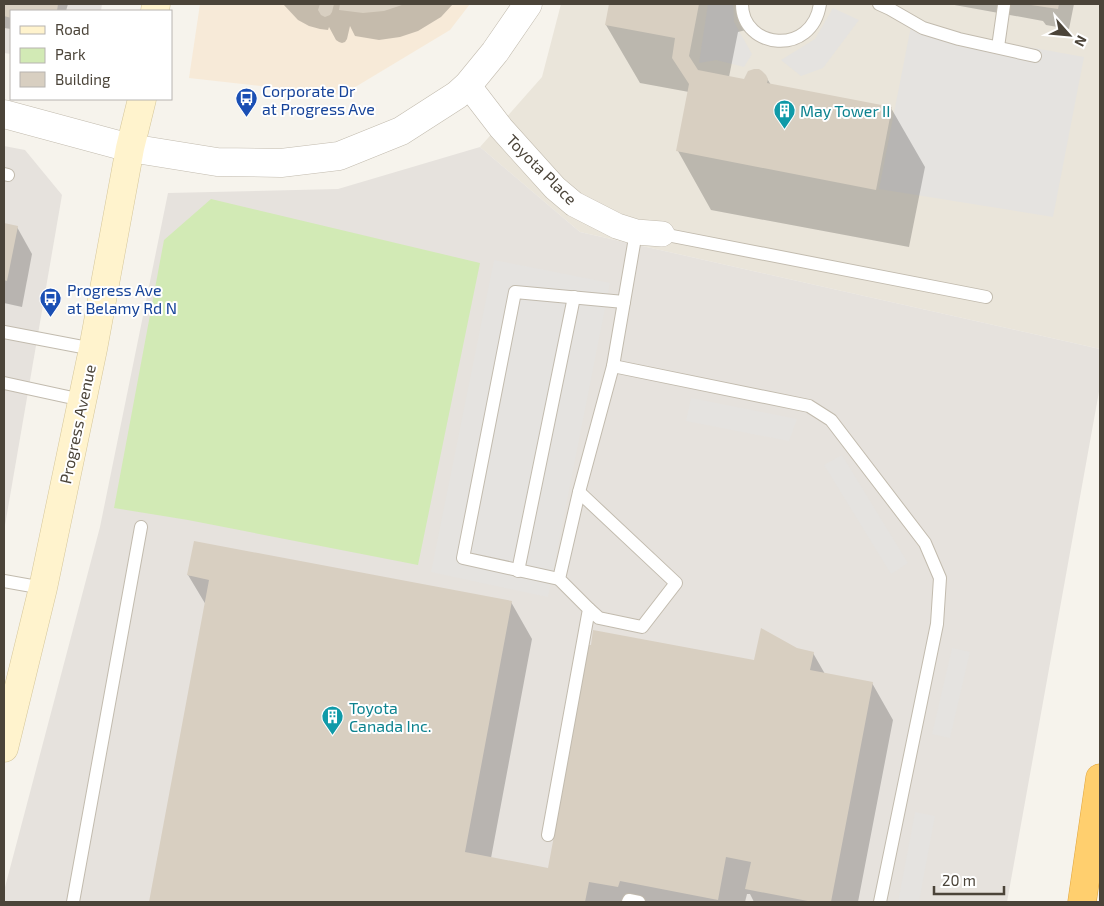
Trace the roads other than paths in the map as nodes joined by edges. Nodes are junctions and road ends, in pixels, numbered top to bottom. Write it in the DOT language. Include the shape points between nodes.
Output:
graph roads {
  1 [pos="528,4"];
  2 [pos="742,4"];
  3 [pos="820,4"];
  4 [pos="878,4"];
  5 [pos="1004,5"];
  6 [pos="998,47"];
  7 [pos="1035,56"];
  8 [pos="468,85"];
  9 [pos="142,100"];
  10 [pos="4,114"];
  11 [pos="130,148"];
  12 [pos="636,232"];
  13 [pos="662,234"];
  14 [pos="574,298"];
  15 [pos="986,298"];
  16 [pos="624,302"];
  17 [pos="4,332"];
  18 [pos="93,349"];
  19 [pos="614,366"];
  20 [pos="4,383"];
  21 [pos="82,400"];
  22 [pos="579,492"];
  23 [pos="141,527"];
  24 [pos="518,570"];
  25 [pos="558,579"];
  26 [pos="4,581"];
  27 [pos="43,588"];
  28 [pos="589,609"];
  29 [pos="4,748"];
  30 [pos="1100,778"];
  31 [pos="548,835"];
  32 [pos="73,902"];
  33 [pos="628,902"];
  34 [pos="639,902"];
  35 [pos="880,902"];
  36 [pos="1082,902"];
  1 -- 8 [label="street"];
  2 -- 3 [label="lane" via="745,20 753,30 763,38 776,41 788,41 810,28"];
  4 -- 6 [label="lane" via="923,28"];
  5 -- 6 [label="lane"];
  6 -- 7 [label="lane"];
  8 -- 11 [label="street" via="401,131 339,156 281,163 217,162"];
  8 -- 12 [label="street, Toyota Place" via="501,128 555,188 574,204"];
  9 -- 11 [label="main road, Progress Avenue"];
  10 -- 11 [label="street"];
  11 -- 18 [label="main road, Progress Avenue"];
  12 -- 13 [label="street, Toyota Place"];
  12 -- 16 [label="lane"];
  13 -- 15 [label="lane"];
  14 -- 16 [label="lane"];
  14 -- 24 [label="lane"];
  14 -- 24 [label="lane" via="515,292 463,558"];
  16 -- 19 [label="lane"];
  17 -- 18 [label="lane"];
  18 -- 21 [label="main road, Progress Avenue"];
  19 -- 22 [label="lane"];
  19 -- 35 [label="lane" via="809,406 831,420 924,543 940,578 937,624"];
  20 -- 21 [label="lane"];
  21 -- 27 [label="main road, Progress Avenue"];
  22 -- 25 [label="lane"];
  22 -- 28 [label="lane" via="676,583 642,627 599,618"];
  23 -- 32 [label="lane"];
  24 -- 25 [label="lane"];
  25 -- 28 [label="lane"];
  26 -- 27 [label="lane"];
  27 -- 29 [label="main road, Progress Avenue"];
  28 -- 31 [label="lane"];
  30 -- 36 [label="highway"];
  33 -- 34 [label="lane"];
}
